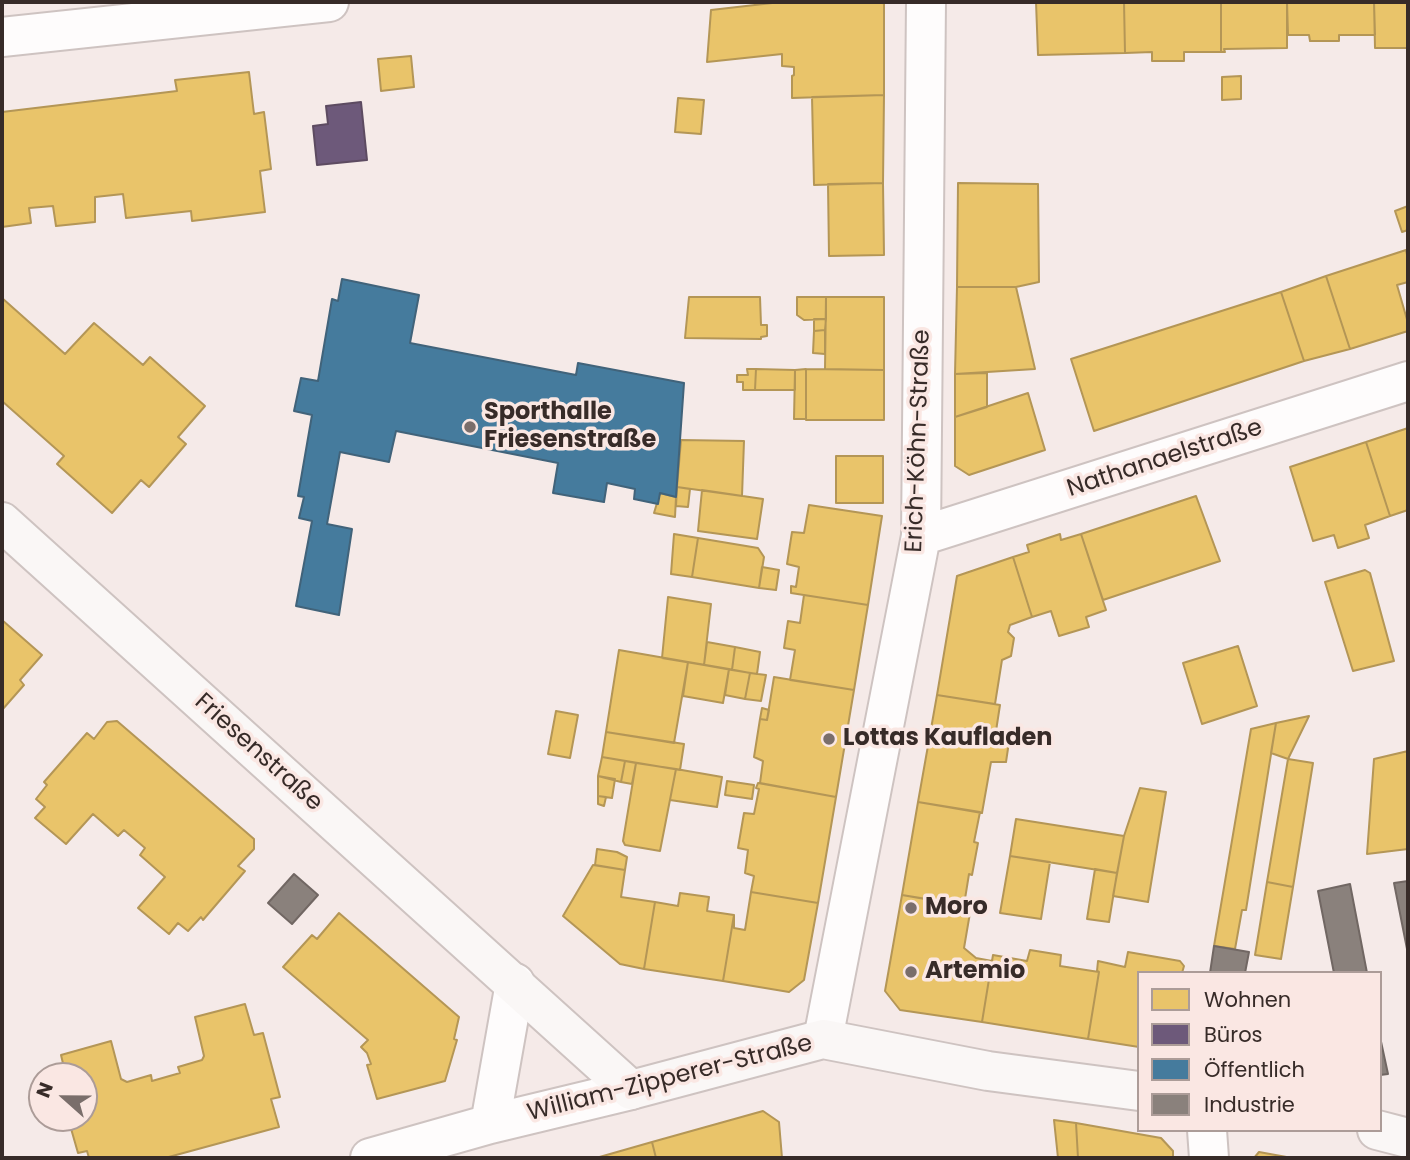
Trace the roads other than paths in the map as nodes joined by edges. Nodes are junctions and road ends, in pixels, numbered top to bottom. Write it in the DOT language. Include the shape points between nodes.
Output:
graph roads {
  1 [pos="329,2"];
  2 [pos="926,2"];
  3 [pos="2,37"];
  4 [pos="1408,381"];
  5 [pos="2,522"];
  6 [pos="921,536"];
  7 [pos="515,984"];
  8 [pos="823,1039"];
  9 [pos="631,1090"];
  10 [pos="1137,1091"];
  11 [pos="490,1125"];
  12 [pos="1382,1131"];
  13 [pos="1207,1132"];
  14 [pos="1408,1138"];
  15 [pos="370,1158"];
  16 [pos="1209,1158"];
  1 -- 3 [label="street"];
  2 -- 6 [label="street, Erich-Köhn-Straße"];
  4 -- 6 [label="street, Nathanaelstraße"];
  5 -- 7 [label="street, Friesenstraße"];
  6 -- 8 [label="street, Erich-Köhn-Straße"];
  7 -- 9 [label="street, Friesenstraße"];
  7 -- 11 [label="street"];
  8 -- 9 [label="street, William-Zipperer-Straße"];
  8 -- 10 [label="street, William-Zipperer-Straße" via="988,1071"];
  9 -- 11 [label="street, William-Zipperer-Straße"];
  11 -- 15 [label="street, William-Zipperer-Straße"];
  12 -- 14 [label="street"];
  13 -- 16 [label="street"];
}
